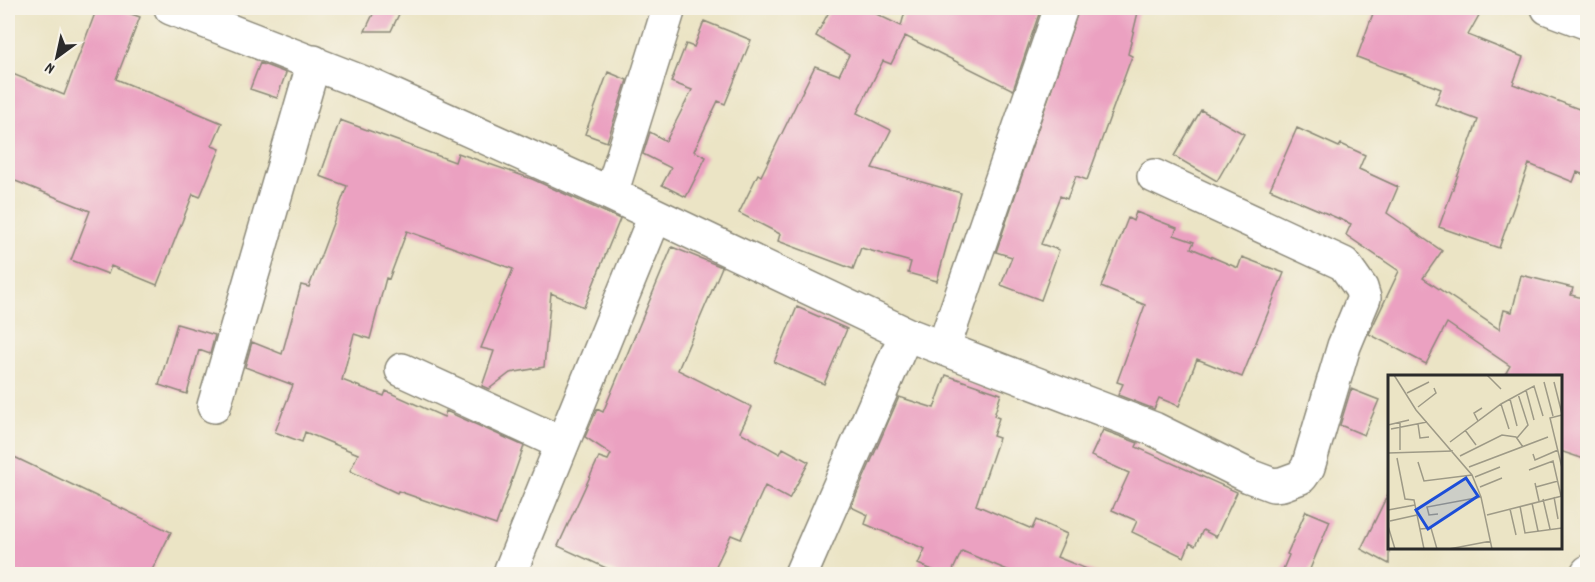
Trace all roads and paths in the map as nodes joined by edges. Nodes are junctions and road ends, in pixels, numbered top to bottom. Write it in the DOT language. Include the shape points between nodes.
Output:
graph roads {
  1 [pos="172,8"];
  2 [pos="669,8"];
  3 [pos="1061,8"];
  4 [pos="1548,8"];
  5 [pos="1587,23"];
  6 [pos="314,62"];
  7 [pos="1154,176"];
  8 [pos="611,194"];
  9 [pos="655,216"];
  10 [pos="906,334"];
  11 [pos="945,346"];
  12 [pos="402,370"];
  13 [pos="214,406"];
  14 [pos="561,443"];
  15 [pos="511,570"];
  16 [pos="801,574"];
  1 -- 6 [label="street"];
  2 -- 8 [label="street"];
  3 -- 11 [label="street"];
  4 -- 5 [label="street"];
  6 -- 8 [label="street"];
  6 -- 13 [label="street"];
  7 -- 11 [label="street" via="1344,264 1361,288 1364,298 1360,311 1344,346 1308,467 1301,477 1273,485 1249,477 1154,429"];
  8 -- 9 [label="street"];
  9 -- 10 [label="street"];
  9 -- 14 [label="street"];
  10 -- 11 [label="street"];
  10 -- 16 [label="street"];
  12 -- 14 [label="street"];
  14 -- 15 [label="street"];
}
